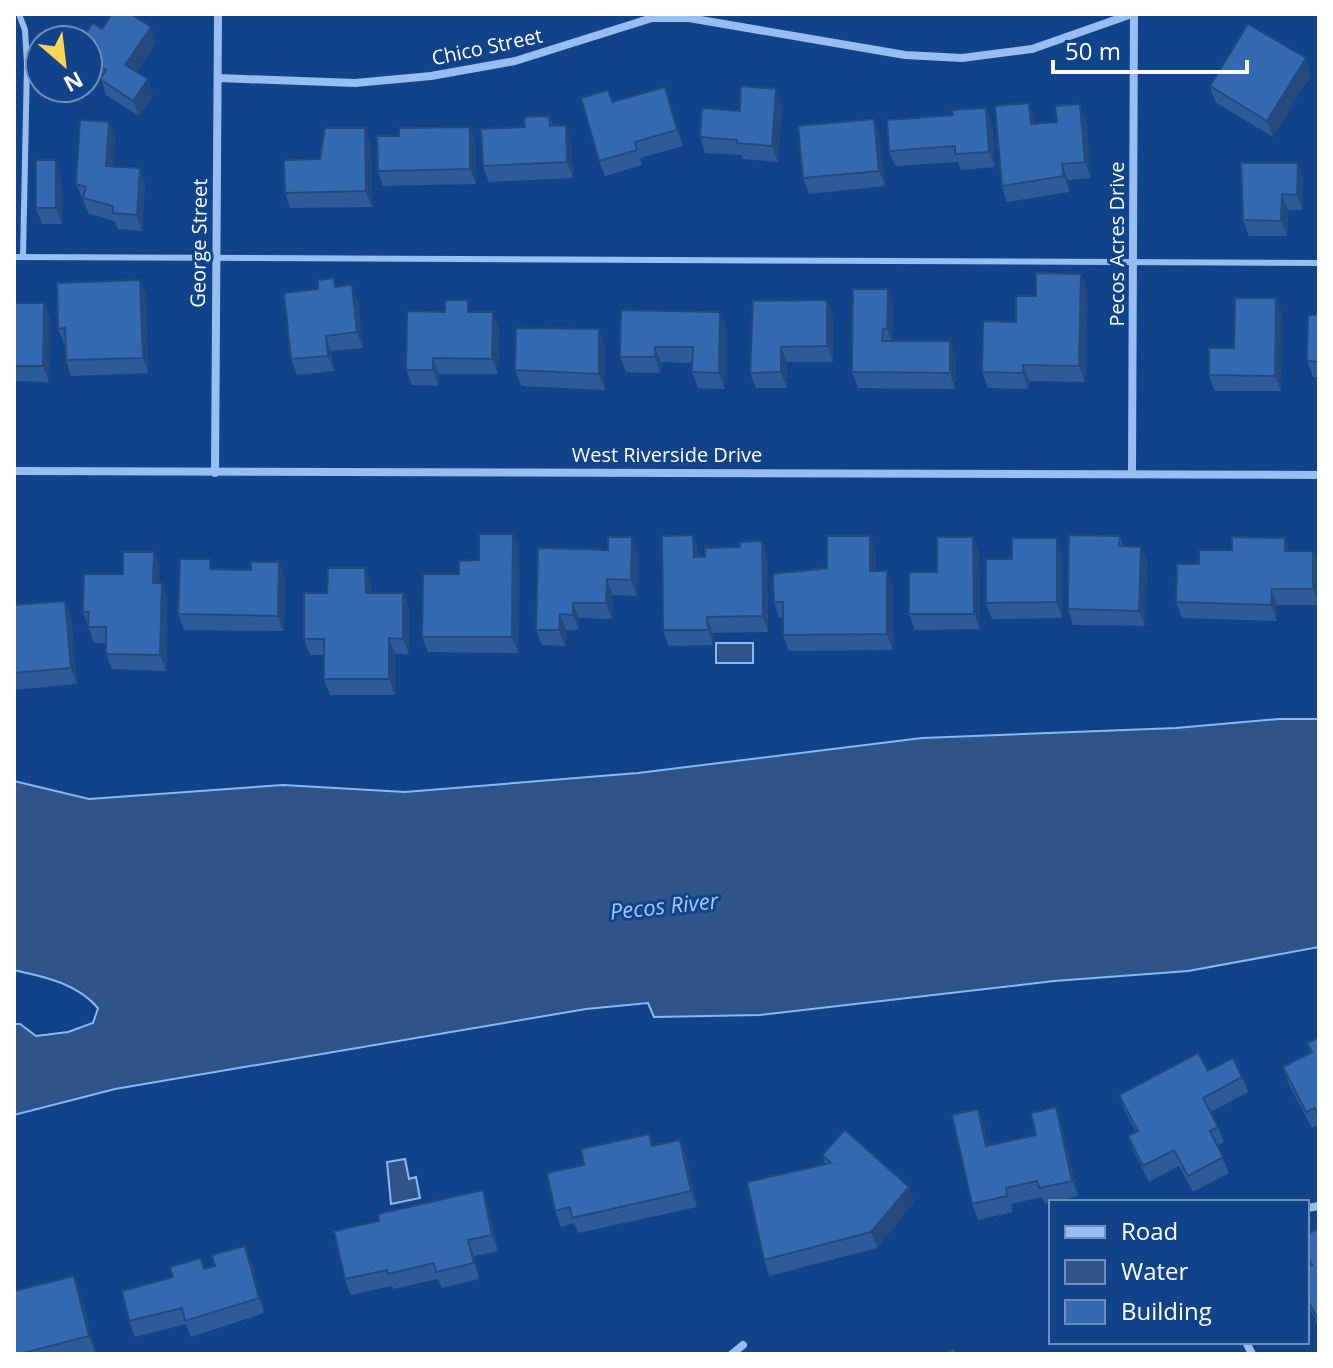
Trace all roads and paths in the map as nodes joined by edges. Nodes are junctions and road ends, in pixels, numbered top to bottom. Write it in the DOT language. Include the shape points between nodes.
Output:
graph roads {
  1 [pos="19,14"];
  2 [pos="218,14"];
  3 [pos="1133,14"];
  4 [pos="218,78"];
  5 [pos="14,257"];
  6 [pos="23,257"];
  7 [pos="214,259"];
  8 [pos="1133,260"];
  9 [pos="1319,263"];
  10 [pos="14,471"];
  11 [pos="215,473"];
  12 [pos="1132,474"];
  13 [pos="1319,475"];
  14 [pos="743,1345"];
  15 [pos="732,1354"];
  1 -- 6 [label="lane" via="27,64"];
  2 -- 4 [label="street, George Street"];
  3 -- 4 [label="street, Chico Street" via="1032,49 986,56 905,55 689,18 652,18 515,61 431,76 355,83"];
  3 -- 8 [label="street, Pecos Acres Drive"];
  4 -- 7 [label="street, George Street"];
  5 -- 6 [label="lane"];
  6 -- 7 [label="lane"];
  7 -- 8 [label="lane"];
  7 -- 11 [label="street, George Street"];
  8 -- 9 [label="lane"];
  8 -- 12 [label="street, Pecos Acres Drive"];
  10 -- 11 [label="street, West Riverside Drive"];
  11 -- 12 [label="street, West Riverside Drive"];
  12 -- 13 [label="street, West Riverside Drive"];
  14 -- 15 [label="street"];
}
